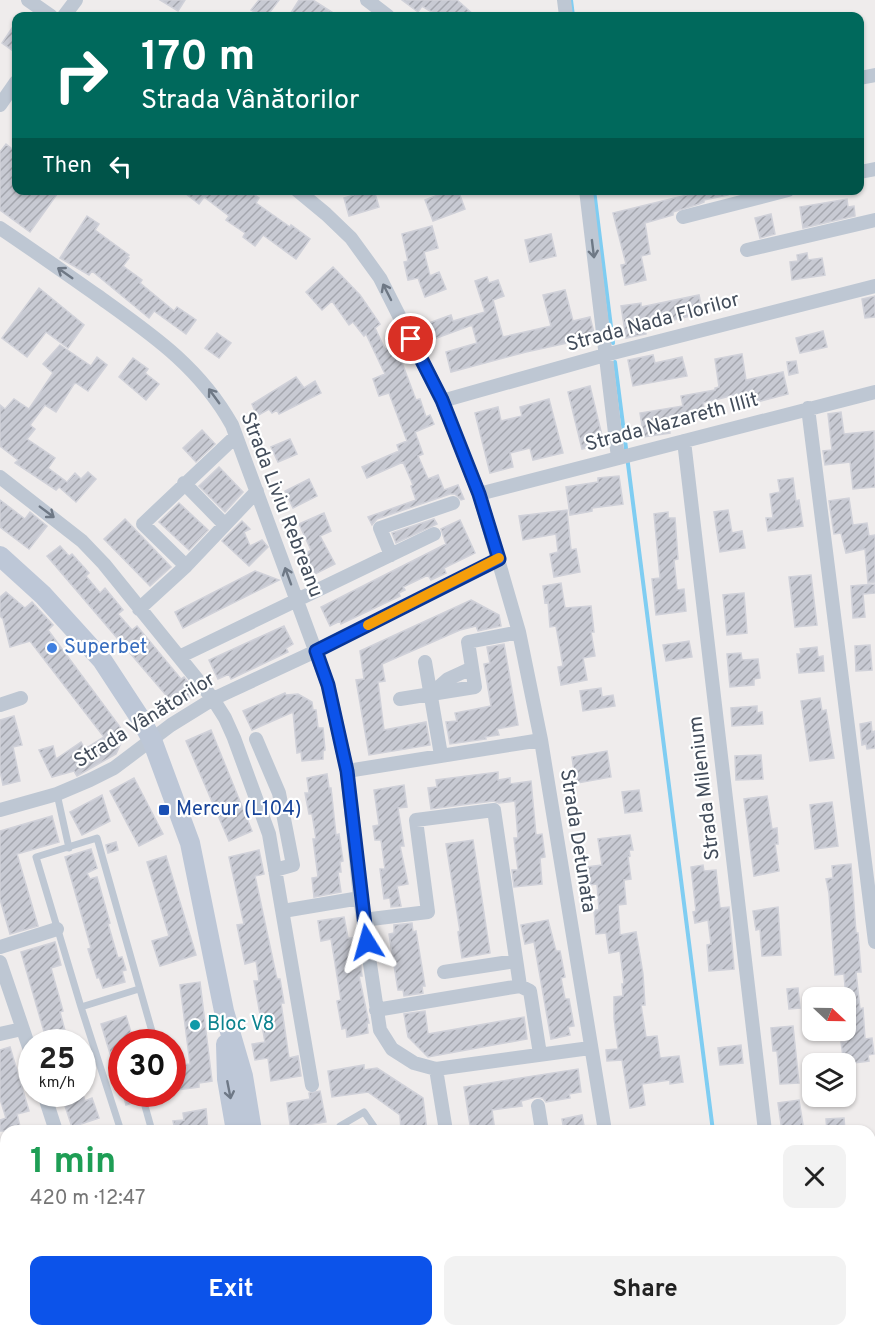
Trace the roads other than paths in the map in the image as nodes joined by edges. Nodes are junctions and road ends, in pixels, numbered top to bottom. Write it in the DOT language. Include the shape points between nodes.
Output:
graph roads {
  1 [pos="28,0"];
  2 [pos="367,0"];
  3 [pos="45,12"];
  4 [pos="383,12"];
  5 [pos="12,88"];
  6 [pos="0,105"];
  7 [pos="303,195"];
  8 [pos="587,195"];
  9 [pos="769,195"];
  10 [pos="683,217"];
  11 [pos="875,220"];
  12 [pos="0,228"];
  13 [pos="747,250"];
  14 [pos="875,286"];
  15 [pos="605,355"];
  16 [pos="875,392"];
  17 [pos="442,400"];
  18 [pos="808,408"];
  19 [pos="236,436"];
  20 [pos="684,441"];
  21 [pos="618,458"];
  22 [pos="0,477"];
  23 [pos="184,483"];
  24 [pos="256,491"];
  25 [pos="479,494"];
  26 [pos="453,503"];
  27 [pos="225,525"];
  28 [pos="434,534"];
  29 [pos="391,555"];
  30 [pos="0,556"];
  31 [pos="499,559"];
  32 [pos="186,566"];
  33 [pos="297,599"];
  34 [pos="140,609"];
  35 [pos="519,632"];
  36 [pos="316,651"];
  37 [pos="179,657"];
  38 [pos="425,662"];
  39 [pos="430,694"];
  40 [pos="21,698"];
  41 [pos="213,699"];
  42 [pos="400,699"];
  43 [pos="0,705"];
  44 [pos="256,739"];
  45 [pos="152,740"];
  46 [pos="541,740"];
  47 [pos="441,755"];
  48 [pos="347,771"];
  49 [pos="57,794"];
  50 [pos="0,810"];
  51 [pos="69,848"];
  52 [pos="275,870"];
  53 [pos="360,898"];
  54 [pos="283,911"];
  55 [pos="363,920"];
  56 [pos="57,929"];
  57 [pos="875,942"];
  58 [pos="0,947"];
  59 [pos="516,961"];
  60 [pos="0,962"];
  61 [pos="444,972"];
  62 [pos="520,987"];
  63 [pos="139,989"];
  64 [pos="81,1007"];
  65 [pos="376,1010"];
  66 [pos="224,1011"];
  67 [pos="22,1029"];
  68 [pos="151,1029"];
  69 [pos="18,1030"];
  70 [pos="0,1034"];
  71 [pos="590,1048"];
  72 [pos="540,1054"];
  73 [pos="436,1069"];
  74 [pos="312,1085"];
  75 [pos="538,1106"];
  76 [pos="48,1107"];
  77 [pos="145,1107"];
  78 [pos="54,1125"];
  79 [pos="119,1125"];
  80 [pos="150,1125"];
  81 [pos="235,1125"];
  82 [pos="251,1125"];
  83 [pos="342,1125"];
  84 [pos="373,1125"];
  85 [pos="445,1125"];
  86 [pos="541,1125"];
  87 [pos="604,1125"];
  88 [pos="764,1125"];
  1 -- 3 [label="street"];
  2 -- 4 [label="street"];
  5 -- 6 [label="street"];
  17 -- 7 [label="street, Strada Detunata, one-way" via="380,278 351,238"];
  8 -- 15 [label="street, one-way"];
  9 -- 10 [label="street"];
  11 -- 13 [label="street"];
  19 -- 12 [label="street, Strada Liviu Rebreanu, one-way" via="220,403 166,345"];
  14 -- 15 [label="street, Strada Nada Florilor"];
  15 -- 17 [label="street, Strada Nada Florilor"];
  15 -- 21 [label="street"];
  16 -- 18 [label="street, Strada Nazareth Illit"];
  17 -- 25 [label="street, Strada Detunata"];
  18 -- 20 [label="street, Strada Nazareth Illit"];
  18 -- 57 [label="street"];
  19 -- 23 [label="street"];
  19 -- 24 [label="street, Strada Liviu Rebreanu"];
  20 -- 21 [label="street, Strada Nazareth Illit"];
  20 -- 88 [label="street, Strada Milenium"];
  21 -- 25 [label="street, Strada Nazareth Illit"];
  22 -- 34 [label="street, one-way" via="82,541"];
  23 -- 27 [label="street"];
  23 -- 32 [label="street" via="143,524"];
  24 -- 27 [label="street"];
  33 -- 24 [label="street, Strada Liviu Rebreanu, one-way"];
  25 -- 31 [label="street, Strada Detunata"];
  26 -- 29 [label="street" via="380,528"];
  27 -- 32 [label="street"];
  28 -- 29 [label="street"];
  29 -- 33 [label="street"];
  30 -- 45 [label="main road" via="43,595 102,660"];
  31 -- 35 [label="street, Strada Detunata"];
  31 -- 36 [label="street, Strada Vânătorilor"];
  32 -- 34 [label="street"];
  33 -- 36 [label="street, Strada Liviu Rebreanu"];
  33 -- 37 [label="street"];
  34 -- 37 [label="street"];
  35 -- 39 [label="street" via="468,642 475,687"];
  35 -- 46 [label="street, Strada Detunata"];
  36 -- 41 [label="street, Strada Vânătorilor"];
  36 -- 48 [label="street, Strada Liviu Rebreanu" via="328,685"];
  37 -- 41 [label="street"];
  38 -- 39 [label="street"];
  39 -- 42 [label="street"];
  39 -- 47 [label="street"];
  40 -- 43 [label="street"];
  41 -- 45 [label="street, Strada Vânătorilor"];
  41 -- 52 [label="street" via="225,718 269,834"];
  44 -- 52 [label="street" via="279,794 294,865"];
  45 -- 49 [label="street, Strada Vânătorilor" via="114,768"];
  45 -- 66 [label="main road" via="190,843"];
  46 -- 47 [label="street"];
  46 -- 71 [label="street, Strada Detunata"];
  47 -- 48 [label="street"];
  48 -- 53 [label="street, Strada Liviu Rebreanu"];
  49 -- 50 [label="street, Strada Vânătorilor"];
  49 -- 51 [label="lane"];
  51 -- 56 [label="lane" via="36,857"];
  51 -- 63 [label="lane" via="97,838"];
  52 -- 54 [label="street"];
  53 -- 54 [label="street"];
  53 -- 55 [label="street, Strada Liviu Rebreanu"];
  54 -- 74 [label="street"];
  55 -- 59 [label="street" via="428,912 416,820 494,810"];
  55 -- 65 [label="street, Strada Liviu Rebreanu"];
  56 -- 58 [label="street"];
  56 -- 64 [label="lane"];
  59 -- 61 [label="street"];
  59 -- 62 [label="street"];
  60 -- 67 [label="street"];
  62 -- 65 [label="street"];
  62 -- 72 [label="street" via="530,991"];
  63 -- 64 [label="lane"];
  63 -- 68 [label="lane"];
  64 -- 79 [label="lane"];
  65 -- 73 [label="street, Strada Liviu Rebreanu" via="380,1030 392,1049 414,1063"];
  66 -- 81 [label="main road, one-way" via="227,1079"];
  66 -- 82 [label="main road" via="243,1076"];
  69 -- 70 [label="street"];
  71 -- 72 [label="street"];
  71 -- 87 [label="street, Strada Detunata"];
  72 -- 73 [label="street"];
  73 -- 85 [label="street"];
  75 -- 86 [label="street"];
  76 -- 78 [label="street"];
  77 -- 80 [label="lane"];
  83 -- 84 [label="lane" via="364,1112"];
}
